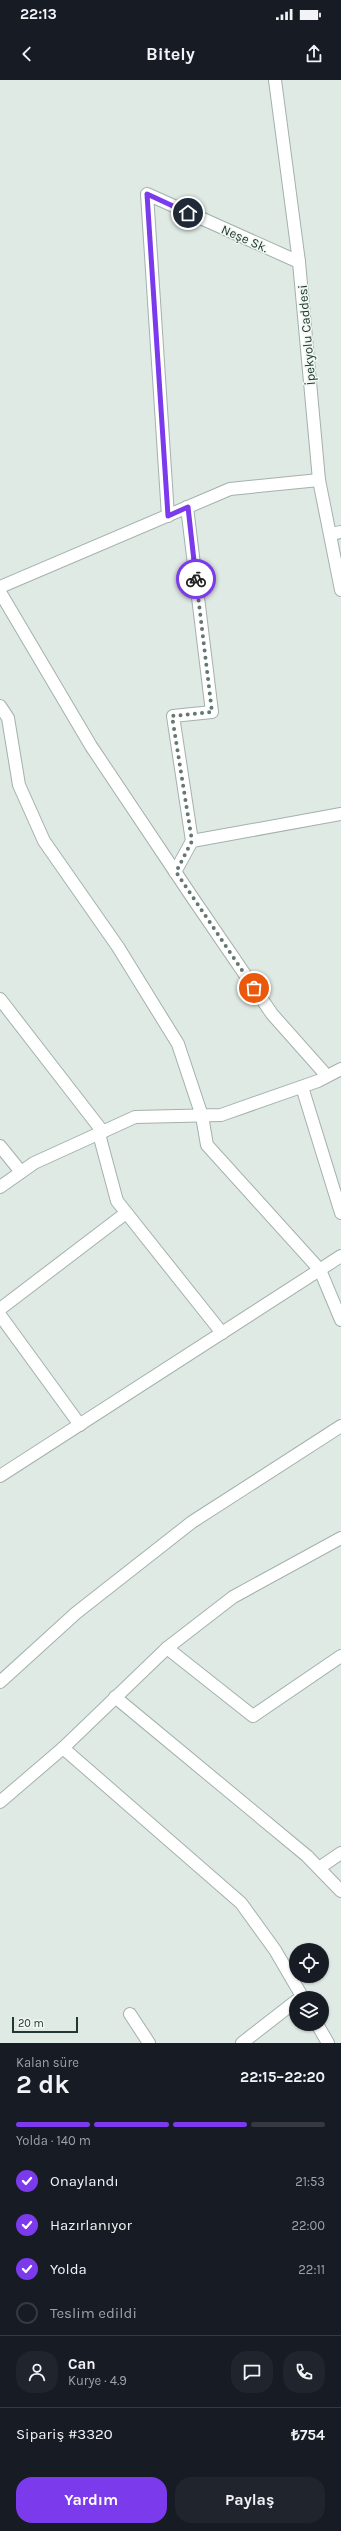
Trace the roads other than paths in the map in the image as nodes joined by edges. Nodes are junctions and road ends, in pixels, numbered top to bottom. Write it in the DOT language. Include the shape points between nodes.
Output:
graph roads {
  1 [pos="275,80"];
  2 [pos="299,262"];
  3 [pos="319,480"];
  4 [pos="188,507"];
  5 [pos="168,516"];
  6 [pos="336,533"];
  7 [pos="0,587"];
  8 [pos="341,590"];
  9 [pos="0,592"];
  10 [pos="0,706"];
  11 [pos="4,720"];
  12 [pos="341,814"];
  13 [pos="192,841"];
  14 [pos="176,872"];
  15 [pos="0,999"];
  16 [pos="341,1069"];
  17 [pos="327,1076"];
  18 [pos="302,1087"];
  19 [pos="202,1116"];
  20 [pos="101,1133"];
  21 [pos="0,1146"];
  22 [pos="21,1172"];
  23 [pos="0,1187"];
  24 [pos="126,1213"];
  25 [pos="341,1213"];
  26 [pos="341,1256"];
  27 [pos="320,1270"];
  28 [pos="0,1309"];
  29 [pos="0,1315"];
  30 [pos="341,1320"];
  31 [pos="222,1333"];
  32 [pos="80,1425"];
  33 [pos="341,1426"];
  34 [pos="0,1476"];
  35 [pos="341,1538"];
  36 [pos="167,1648"];
  37 [pos="341,1656"];
  38 [pos="0,1682"];
  39 [pos="115,1697"];
  40 [pos="63,1748"];
  41 [pos="0,1802"];
  42 [pos="341,1853"];
  43 [pos="319,1868"];
  44 [pos="341,1891"];
  45 [pos="296,1991"];
  46 [pos="289,2007"];
  47 [pos="130,2014"];
  48 [pos="321,2031"];
  49 [pos="149,2043"];
  50 [pos="242,2043"];
  51 [pos="328,2043"];
  1 -- 2 [label="street, İpekyolu Caddesi"];
  2 -- 3 [label="street, İpekyolu Caddesi"];
  2 -- 5 [label="street, Neşe Sk." via="147,194"];
  3 -- 4 [label="street" via="230,489"];
  3 -- 6 [label="street, İpekyolu Caddesi"];
  4 -- 5 [label="street"];
  4 -- 13 [label="street" via="212,712 172,716"];
  5 -- 7 [label="street"];
  6 -- 8 [label="street, İpekyolu Caddesi"];
  9 -- 14 [label="street" via="91,746"];
  10 -- 11 [label="street"];
  11 -- 19 [label="street" via="19,785 44,841 118,947 178,1044"];
  12 -- 13 [label="street"];
  13 -- 14 [label="street"];
  14 -- 17 [label="street" via="272,1014"];
  15 -- 20 [label="street"];
  16 -- 17 [label="street"];
  17 -- 18 [label="street"];
  18 -- 19 [label="street" via="220,1115"];
  18 -- 25 [label="street"];
  19 -- 20 [label="street" via="135,1117"];
  19 -- 27 [label="street" via="207,1145"];
  20 -- 22 [label="street" via="34,1163"];
  20 -- 24 [label="street" via="117,1201"];
  21 -- 22 [label="street"];
  22 -- 23 [label="street"];
  24 -- 28 [label="street"];
  24 -- 31 [label="street"];
  26 -- 27 [label="street"];
  27 -- 30 [label="street"];
  27 -- 31 [label="street"];
  29 -- 32 [label="street"];
  31 -- 32 [label="street"];
  32 -- 34 [label="street"];
  33 -- 38 [label="street" via="192,1522 76,1613"];
  35 -- 36 [label="street" via="233,1597"];
  36 -- 37 [label="street" via="253,1716"];
  36 -- 39 [label="street"];
  39 -- 40 [label="street"];
  39 -- 43 [label="street"];
  40 -- 41 [label="street"];
  40 -- 45 [label="street" via="241,1903 275,1950"];
  42 -- 43 [label="street"];
  43 -- 44 [label="street"];
  46 -- 50 [label="street"];
  47 -- 49 [label="street"];
  48 -- 51 [label="street"];
}
